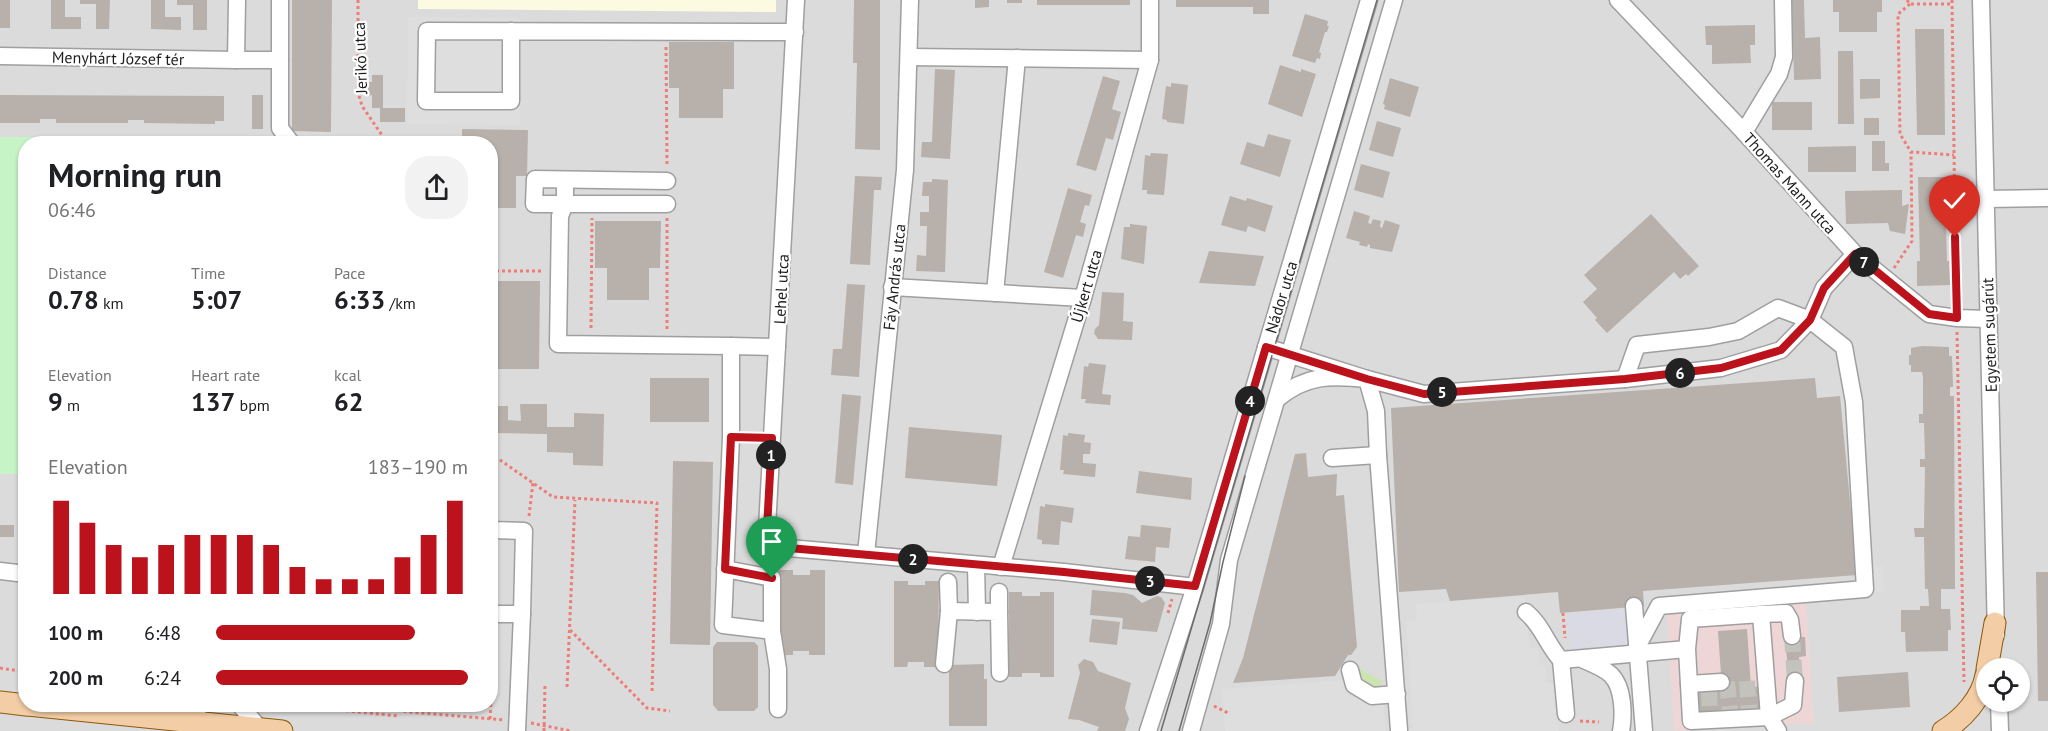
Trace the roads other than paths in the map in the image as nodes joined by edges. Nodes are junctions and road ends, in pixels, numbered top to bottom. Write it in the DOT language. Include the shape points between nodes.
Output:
graph roads {
  1 [pos="237,0"];
  2 [pos="280,0"];
  3 [pos="796,0"];
  4 [pos="910,0"];
  5 [pos="1150,0"];
  6 [pos="1369,0"];
  7 [pos="1394,0"];
  8 [pos="1618,0"];
  9 [pos="1783,0"];
  10 [pos="1981,0"];
  11 [pos="511,31"];
  12 [pos="795,32"];
  13 [pos="0,56"];
  14 [pos="909,57"];
  15 [pos="1017,58"];
  16 [pos="237,60"];
  17 [pos="280,60"];
  18 [pos="1150,60"];
  19 [pos="1744,132"];
  20 [pos="286,136"];
  21 [pos="565,180"];
  22 [pos="599,181"];
  23 [pos="667,181"];
  24 [pos="2048,198"];
  25 [pos="1985,199"];
  26 [pos="565,204"];
  27 [pos="596,204"];
  28 [pos="667,204"];
  29 [pos="1855,254"];
  30 [pos="892,287"];
  31 [pos="995,293"];
  32 [pos="1083,298"];
  33 [pos="1988,319"];
  34 [pos="1810,320"];
  35 [pos="731,346"];
  36 [pos="777,347"];
  37 [pos="1266,347"];
  38 [pos="1289,353"];
  39 [pos="1367,379"];
  40 [pos="1625,379"];
  41 [pos="1277,399"];
  42 [pos="1378,454"];
  43 [pos="1332,458"];
  44 [pos="498,530"];
  45 [pos="866,554"];
  46 [pos="976,565"];
  47 [pos="1000,567"];
  48 [pos="725,569"];
  49 [pos="0,571"];
  50 [pos="18,573"];
  51 [pos="948,582"];
  52 [pos="1195,586"];
  53 [pos="999,592"];
  54 [pos="1634,606"];
  55 [pos="949,612"];
  56 [pos="977,612"];
  57 [pos="999,612"];
  58 [pos="1526,612"];
  59 [pos="498,614"];
  60 [pos="522,614"];
  61 [pos="1761,614"];
  62 [pos="1995,623"];
  63 [pos="771,631"];
  64 [pos="1792,636"];
  65 [pos="1687,649"];
  66 [pos="1638,657"];
  67 [pos="1580,658"];
  68 [pos="1989,658"];
  69 [pos="1997,658"];
  70 [pos="1561,660"];
  71 [pos="944,664"];
  72 [pos="1350,670"];
  73 [pos="1000,673"];
  74 [pos="1688,680"];
  75 [pos="1795,681"];
  76 [pos="1713,685"];
  77 [pos="1620,686"];
  78 [pos="1397,694"];
  79 [pos="1976,696"];
  80 [pos="0,702"];
  81 [pos="18,704"];
  82 [pos="778,709"];
  83 [pos="105,712"];
  84 [pos="184,712"];
  85 [pos="246,712"];
  86 [pos="1999,712"];
  87 [pos="1566,714"];
  88 [pos="161,717"];
  89 [pos="1773,724"];
  90 [pos="260,729"];
  91 [pos="1399,730"];
  92 [pos="282,731"];
  93 [pos="517,731"];
  94 [pos="1148,731"];
  95 [pos="1191,731"];
  96 [pos="1621,731"];
  97 [pos="1644,731"];
  98 [pos="1943,731"];
  99 [pos="2000,731"];
  1 -- 16 [label="street"];
  2 -- 17 [label="street"];
  3 -- 12 [label="street, Lehel utca"];
  4 -- 14 [label="street, Fáy András utca"];
  5 -- 18 [label="street, Újkert utca"];
  6 -- 37 [label="street, Nádor utca"];
  7 -- 38 [label="street, Nádor utca"];
  8 -- 19 [label="street, Thomas Mann utca"];
  9 -- 19 [label="street" via="1784,57 1779,74"];
  10 -- 25 [label="street, Egyetem sugárút"];
  11 -- 11 [label="street" via="426,31 426,101 511,101"];
  11 -- 12 [label="street"];
  12 -- 36 [label="street, Lehel utca"];
  13 -- 16 [label="street, Menyhárt József tér"];
  14 -- 15 [label="street"];
  14 -- 30 [label="street, Fáy András utca" via="905,170"];
  15 -- 18 [label="street"];
  15 -- 31 [label="street"];
  16 -- 17 [label="street, Menyhárt József tér"];
  17 -- 20 [label="street" via="280,128"];
  18 -- 32 [label="street, Újkert utca"];
  19 -- 29 [label="street, Thomas Mann utca"];
  21 -- 22 [label="street"];
  21 -- 26 [label="street"];
  21 -- 26 [label="street" via="535,180 534,204"];
  22 -- 23 [label="street"];
  22 -- 27 [label="street"];
  24 -- 25 [label="street"];
  25 -- 33 [label="street, Egyetem sugárút"];
  26 -- 27 [label="street"];
  26 -- 35 [label="street" via="560,216 558,344"];
  27 -- 28 [label="street"];
  29 -- 33 [label="street, Thomas Mann utca" via="1929,314"];
  29 -- 34 [label="street" via="1824,288"];
  30 -- 31 [label="street"];
  30 -- 45 [label="street, Fáy András utca"];
  31 -- 32 [label="street"];
  32 -- 47 [label="street, Újkert utca"];
  33 -- 62 [label="street, Egyetem sugárút"];
  34 -- 40 [label="street" via="1781,350 1721,368"];
  34 -- 40 [label="street" via="1778,308 1738,331 1638,345"];
  34 -- 66 [label="street" via="1844,347 1854,402 1865,589 1659,606"];
  35 -- 36 [label="street"];
  35 -- 48 [label="street"];
  36 -- 45 [label="street, Lehel utca" via="766,546"];
  37 -- 38 [label="street"];
  37 -- 52 [label="street, Nádor utca"];
  38 -- 39 [label="street"];
  38 -- 41 [label="street, Nádor utca"];
  39 -- 40 [label="street" via="1424,394"];
  39 -- 41 [label="street" via="1341,376 1311,380 1290,388"];
  39 -- 42 [label="street" via="1376,411"];
  41 -- 95 [label="street, Nádor utca" via="1229,561 1221,624"];
  42 -- 43 [label="street"];
  42 -- 78 [label="street"];
  44 -- 60 [label="street" via="525,531"];
  45 -- 46 [label="street"];
  46 -- 47 [label="street"];
  46 -- 56 [label="street"];
  47 -- 52 [label="street"];
  48 -- 63 [label="street" via="772,578"];
  48 -- 63 [label="street" via="723,625"];
  49 -- 50 [label="street"];
  51 -- 55 [label="street"];
  52 -- 94 [label="street, Nádor utca"];
  53 -- 57 [label="street"];
  54 -- 66 [label="street"];
  55 -- 56 [label="street"];
  55 -- 71 [label="street"];
  56 -- 57 [label="street"];
  57 -- 73 [label="street"];
  58 -- 70 [label="street"];
  59 -- 60 [label="street"];
  60 -- 93 [label="street"];
  61 -- 64 [label="street" via="1786,613"];
  61 -- 65 [label="street" via="1690,620"];
  61 -- 89 [label="street" via="1758,680"];
  62 -- 68 [label="main road"];
  62 -- 69 [label="street, Egyetem sugárút"];
  63 -- 82 [label="street" via="778,669"];
  65 -- 66 [label="street"];
  65 -- 74 [label="street"];
  66 -- 67 [label="street"];
  66 -- 77 [label="street"];
  66 -- 97 [label="street"];
  67 -- 70 [label="street"];
  67 -- 77 [label="street" via="1602,668"];
  70 -- 87 [label="street"];
  72 -- 78 [label="street" via="1354,685 1372,696"];
  74 -- 76 [label="street"];
  74 -- 89 [label="street" via="1691,721 1750,714"];
  75 -- 89 [label="street" via="1793,705"];
  77 -- 96 [label="street"];
  78 -- 91 [label="street"];
  79 -- 98 [label="main road" via="1965,714"];
  80 -- 81 [label="main road"];
  83 -- 88 [label="main road"];
  84 -- 88 [label="street"];
  85 -- 90 [label="street"];
  86 -- 99 [label="street"];
  88 -- 90 [label="main road"];
  90 -- 92 [label="main road"];
}
